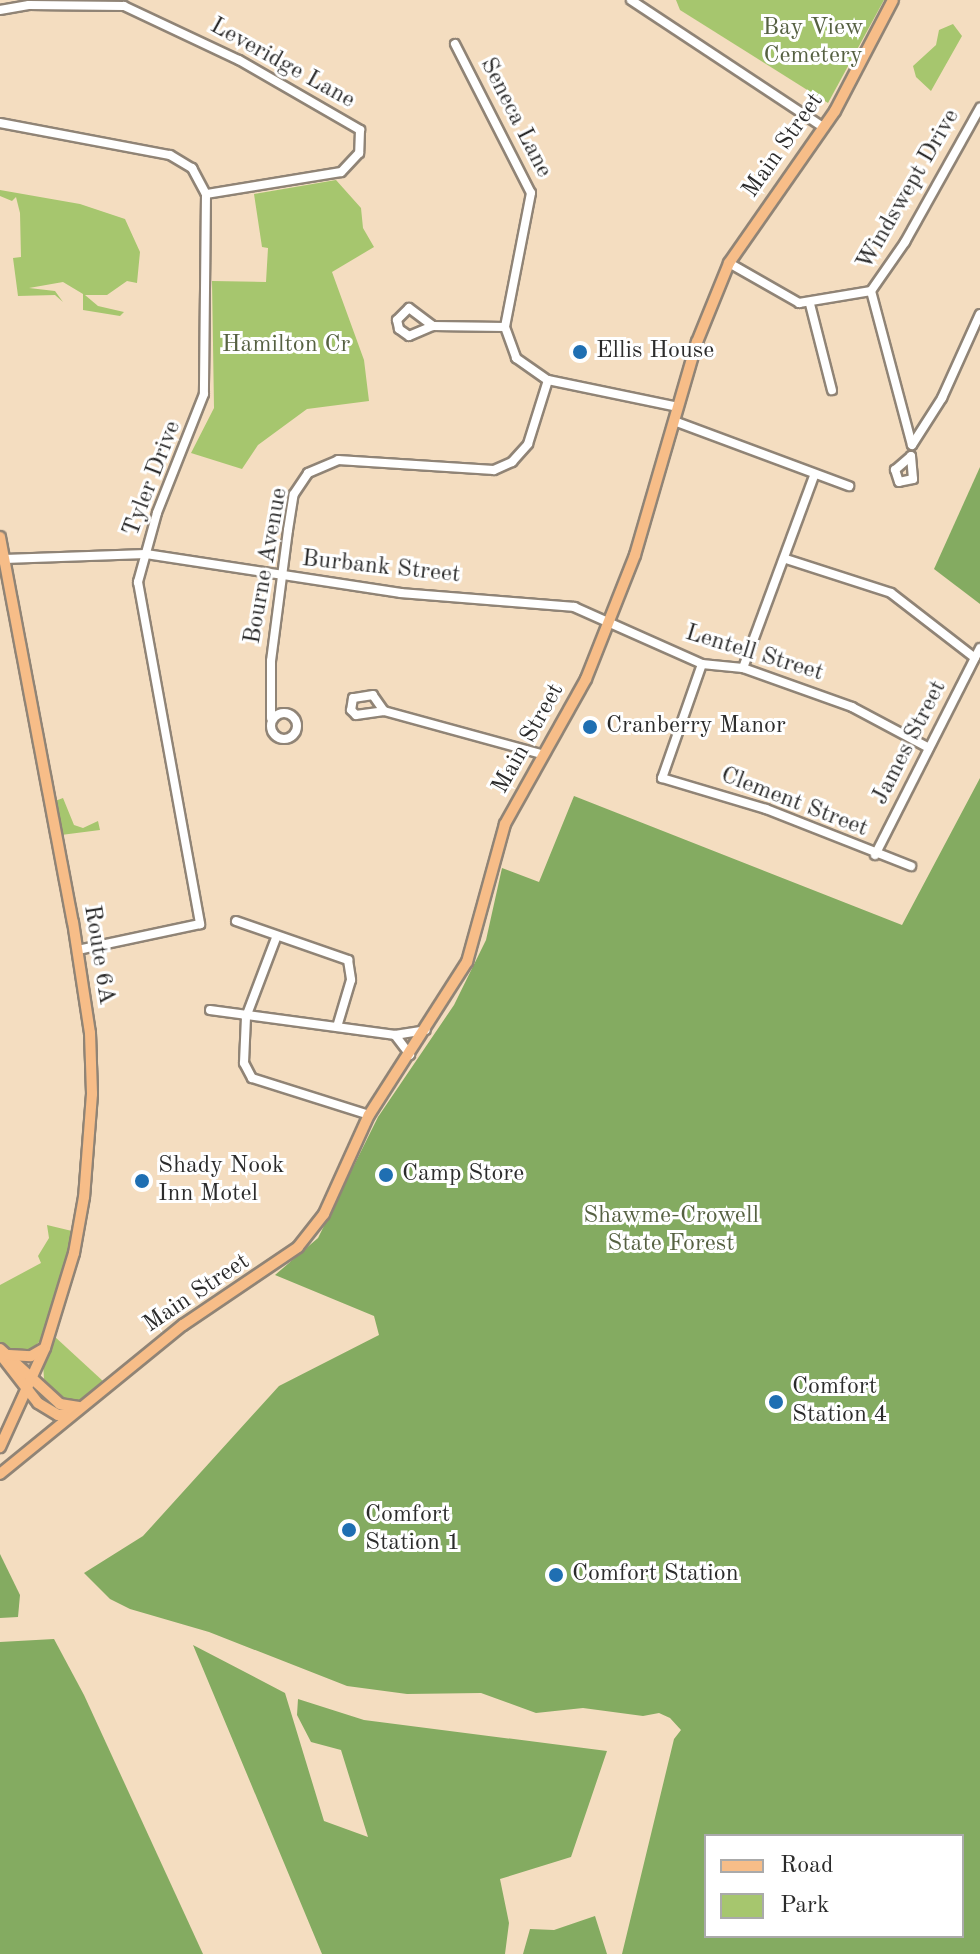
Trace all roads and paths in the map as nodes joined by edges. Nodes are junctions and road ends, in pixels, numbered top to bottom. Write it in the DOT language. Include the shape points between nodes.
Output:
graph roads {
  1 [pos="631,0"];
  2 [pos="893,0"];
  3 [pos="0,10"];
  4 [pos="455,44"];
  5 [pos="980,108"];
  6 [pos="0,123"];
  7 [pos="823,127"];
  8 [pos="206,194"];
  9 [pos="729,263"];
  10 [pos="871,291"];
  11 [pos="810,304"];
  12 [pos="980,314"];
  13 [pos="433,326"];
  14 [pos="505,327"];
  15 [pos="548,380"];
  16 [pos="832,390"];
  17 [pos="678,407"];
  18 [pos="674,421"];
  19 [pos="912,445"];
  20 [pos="911,456"];
  21 [pos="814,476"];
  22 [pos="849,486"];
  23 [pos="0,537"];
  24 [pos="146,554"];
  25 [pos="4,559"];
  26 [pos="786,559"];
  27 [pos="283,577"];
  28 [pos="609,620"];
  29 [pos="980,648"];
  30 [pos="975,658"];
  31 [pos="702,664"];
  32 [pos="743,668"];
  33 [pos="384,711"];
  34 [pos="271,718"];
  35 [pos="929,748"];
  36 [pos="541,754"];
  37 [pos="875,855"];
  38 [pos="911,866"];
  39 [pos="236,921"];
  40 [pos="276,938"];
  41 [pos="78,950"];
  42 [pos="210,1010"];
  43 [pos="246,1017"];
  44 [pos="337,1027"];
  45 [pos="427,1029"];
  46 [pos="395,1035"];
  47 [pos="410,1055"];
  48 [pos="369,1115"];
  49 [pos="45,1348"];
  50 [pos="3,1352"];
  51 [pos="32,1378"];
  52 [pos="26,1392"];
  53 [pos="77,1409"];
  54 [pos="0,1447"];
  55 [pos="0,1474"];
  1 -- 7 [label="street"];
  2 -- 7 [label="main road, Main Street"];
  3 -- 8 [label="street, Leveridge Lane" via="29,5 124,6 239,60 360,130 359,153 341,172"];
  4 -- 14 [label="street, Seneca Lane" via="531,193"];
  5 -- 10 [label="street, Windswept Drive" via="905,242"];
  6 -- 8 [label="street" via="170,155 192,168"];
  7 -- 9 [label="main road, Main Street"];
  8 -- 24 [label="street, Tyler Drive" via="204,394"];
  9 -- 11 [label="street" via="799,303"];
  9 -- 17 [label="main road, Main Street"];
  10 -- 11 [label="street, Windswept Drive"];
  10 -- 19 [label="street, Windswept Drive"];
  11 -- 16 [label="street"];
  12 -- 19 [label="street, Windswept Drive" via="942,398"];
  13 -- 14 [label="street"];
  14 -- 15 [label="street" via="516,358"];
  15 -- 17 [label="street"];
  15 -- 27 [label="street, Bourne Avenue" via="528,444 512,462 494,470 338,460 308,473 294,494"];
  17 -- 18 [label="main road, Main Street"];
  18 -- 21 [label="street"];
  18 -- 28 [label="main road, Main Street" via="635,555"];
  19 -- 20 [label="street, Windswept Drive"];
  21 -- 22 [label="street"];
  21 -- 26 [label="street"];
  23 -- 25 [label="main road, Route 6A"];
  24 -- 25 [label="street, Burbank Street"];
  24 -- 27 [label="street, Burbank Street"];
  24 -- 41 [label="street, Tyler Drive" via="138,582 200,924"];
  25 -- 41 [label="main road, Route 6A"];
  26 -- 30 [label="street" via="891,593"];
  26 -- 32 [label="street"];
  27 -- 28 [label="street, Burbank Street" via="401,593 542,602"];
  27 -- 34 [label="street, Bourne Avenue" via="271,661"];
  28 -- 31 [label="street, Lentell Street"];
  28 -- 36 [label="main road, Main Street" via="586,679"];
  29 -- 30 [label="street, James Street"];
  30 -- 35 [label="street, James Street"];
  31 -- 32 [label="street, Lentell Street"];
  31 -- 37 [label="street, Clement Street" via="662,778 766,809"];
  32 -- 35 [label="street, Lentell Street" via="852,707"];
  33 -- 36 [label="street"];
  35 -- 37 [label="street, James Street"];
  36 -- 45 [label="main road, Main Street" via="505,824 471,952"];
  37 -- 38 [label="street, Clement Street"];
  39 -- 40 [label="street"];
  40 -- 43 [label="street"];
  40 -- 44 [label="street" via="348,960 351,980"];
  41 -- 49 [label="main road, Route 6A" via="90,1033 91,1126 74,1253"];
  42 -- 43 [label="street"];
  43 -- 44 [label="street"];
  43 -- 48 [label="street" via="244,1063 252,1078"];
  44 -- 46 [label="street"];
  45 -- 46 [label="street"];
  45 -- 47 [label="main road, Main Street"];
  46 -- 47 [label="street"];
  47 -- 48 [label="main road, Main Street"];
  48 -- 53 [label="main road, Main Street" via="339,1186 298,1247 183,1325"];
  49 -- 50 [label="main road" via="31,1356"];
  49 -- 51 [label="main road, Route 6A"];
  50 -- 51 [label="main road"];
  50 -- 52 [label="main road"];
  51 -- 52 [label="main road, Route 6A"];
  51 -- 53 [label="main road" via="63,1406"];
  52 -- 53 [label="main road" via="55,1414"];
  52 -- 54 [label="main road, Route 6A"];
  53 -- 55 [label="main road, Main Street"];
}
